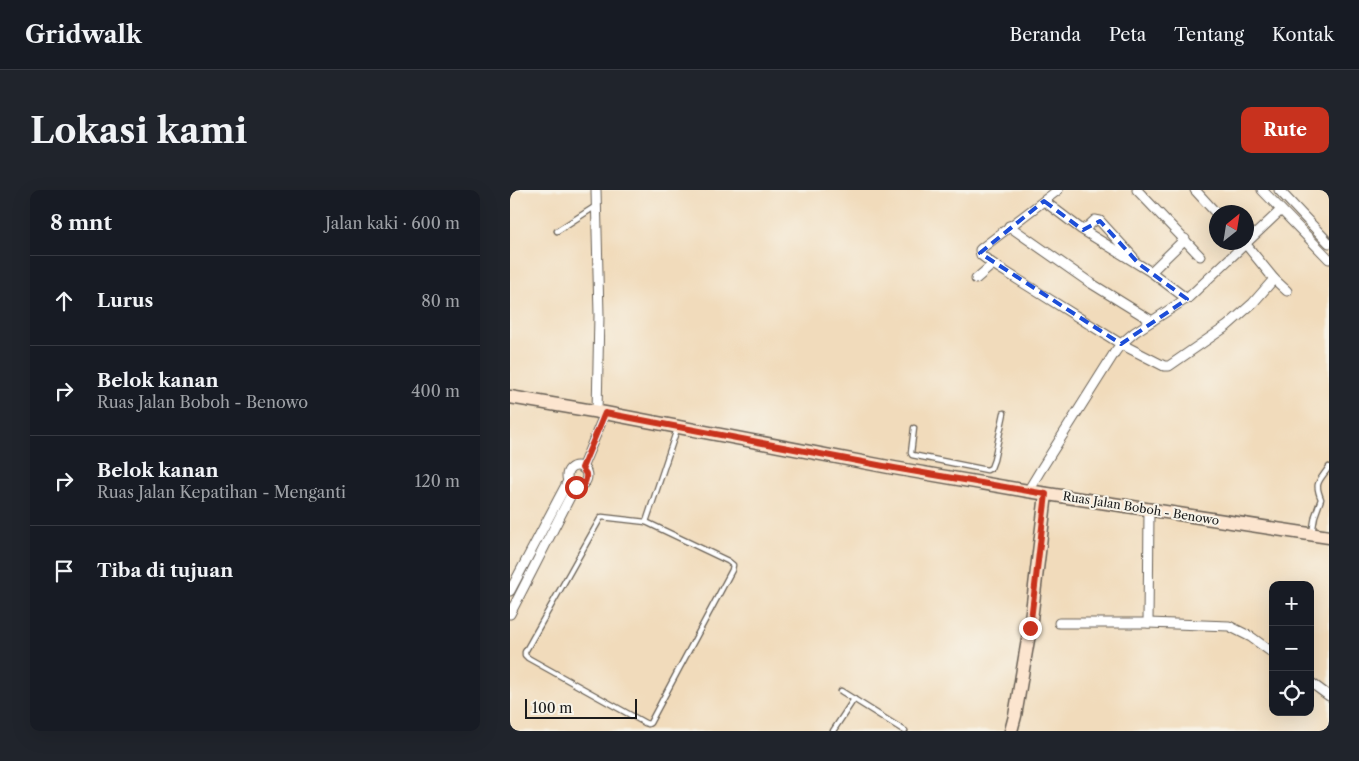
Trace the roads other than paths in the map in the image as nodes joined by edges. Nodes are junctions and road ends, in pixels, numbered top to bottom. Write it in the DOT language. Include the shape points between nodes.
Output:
graph roads {
  1 [pos="596,190"];
  2 [pos="1058,190"];
  3 [pos="1137,190"];
  4 [pos="1195,190"];
  5 [pos="1262,190"];
  6 [pos="1280,190"];
  7 [pos="1044,201"];
  8 [pos="1209,205"];
  9 [pos="596,206"];
  10 [pos="1281,210"];
  11 [pos="1009,226"];
  12 [pos="1084,230"];
  13 [pos="557,231"];
  14 [pos="1254,235"];
  15 [pos="1185,239"];
  16 [pos="1329,243"];
  17 [pos="1238,250"];
  18 [pos="1251,250"];
  19 [pos="1327,253"];
  20 [pos="1200,256"];
  21 [pos="993,264"];
  22 [pos="1139,264"];
  23 [pos="1151,272"];
  24 [pos="976,279"];
  25 [pos="1274,279"];
  26 [pos="1287,291"];
  27 [pos="1186,299"];
  28 [pos="1152,322"];
  29 [pos="1121,344"];
  30 [pos="510,397"];
  31 [pos="601,412"];
  32 [pos="1004,412"];
  33 [pos="678,427"];
  34 [pos="914,428"];
  35 [pos="1329,467"];
  36 [pos="582,468"];
  37 [pos="982,469"];
  38 [pos="979,483"];
  39 [pos="572,484"];
  40 [pos="1028,491"];
  41 [pos="1046,494"];
  42 [pos="1149,510"];
  43 [pos="646,522"];
  44 [pos="1312,534"];
  45 [pos="1329,537"];
  46 [pos="510,591"];
  47 [pos="511,610"];
  48 [pos="1060,623"];
  49 [pos="1148,623"];
  50 [pos="1269,651"];
  51 [pos="1314,685"];
  52 [pos="841,691"];
  53 [pos="1329,696"];
  54 [pos="854,699"];
  55 [pos="833,731"];
  56 [pos="905,731"];
  57 [pos="1011,731"];
  1 -- 9 [label="street"];
  2 -- 7 [label="street"];
  3 -- 15 [label="street"];
  4 -- 8 [label="street"];
  5 -- 10 [label="street"];
  6 -- 16 [label="street"];
  7 -- 11 [label="street"];
  7 -- 12 [label="street"];
  9 -- 13 [label="lane"];
  9 -- 31 [label="street"];
  10 -- 14 [label="street"];
  10 -- 19 [label="street"];
  11 -- 21 [label="street" via="980,250 981,255"];
  11 -- 28 [label="street"];
  12 -- 22 [label="street"];
  12 -- 22 [label="street" via="1095,220 1100,221"];
  15 -- 20 [label="street"];
  15 -- 23 [label="street"];
  17 -- 27 [label="street"];
  18 -- 25 [label="street"];
  21 -- 24 [label="street"];
  21 -- 29 [label="street"];
  22 -- 23 [label="street"];
  23 -- 27 [label="street"];
  25 -- 26 [label="street"];
  25 -- 29 [label="street" via="1227,326 1169,366"];
  27 -- 28 [label="street"];
  28 -- 29 [label="street"];
  29 -- 40 [label="street"];
  30 -- 31 [label="main road, Ruas Jalan Boboh - Benowo"];
  31 -- 33 [label="main road, Ruas Jalan Boboh - Benowo"];
  31 -- 36 [label="street"];
  32 -- 37 [label="lane" via="991,468"];
  33 -- 38 [label="main road, Ruas Jalan Boboh - Benowo"];
  33 -- 43 [label="lane"];
  34 -- 37 [label="lane" via="912,455"];
  35 -- 44 [label="lane" via="1318,484 1321,500"];
  36 -- 39 [label="street" via="586,481"];
  36 -- 39 [label="street" via="571,468 567,474"];
  37 -- 38 [label="lane"];
  38 -- 40 [label="main road, Ruas Jalan Boboh - Benowo"];
  39 -- 46 [label="street"];
  39 -- 47 [label="street"];
  40 -- 41 [label="main road, Ruas Jalan Boboh - Benowo"];
  41 -- 42 [label="main road, Ruas Jalan Boboh - Benowo"];
  41 -- 57 [label="main road" via="1030,628"];
  42 -- 44 [label="main road, Ruas Jalan Boboh - Benowo"];
  42 -- 49 [label="street"];
  43 -- 43 [label="lane" via="733,566 648,724 525,654 600,519"];
  44 -- 45 [label="main road, Ruas Jalan Boboh - Benowo"];
  48 -- 49 [label="street"];
  49 -- 50 [label="street" via="1229,626"];
  51 -- 53 [label="street"];
  52 -- 54 [label="lane"];
  54 -- 55 [label="lane"];
  54 -- 56 [label="lane"];
}
